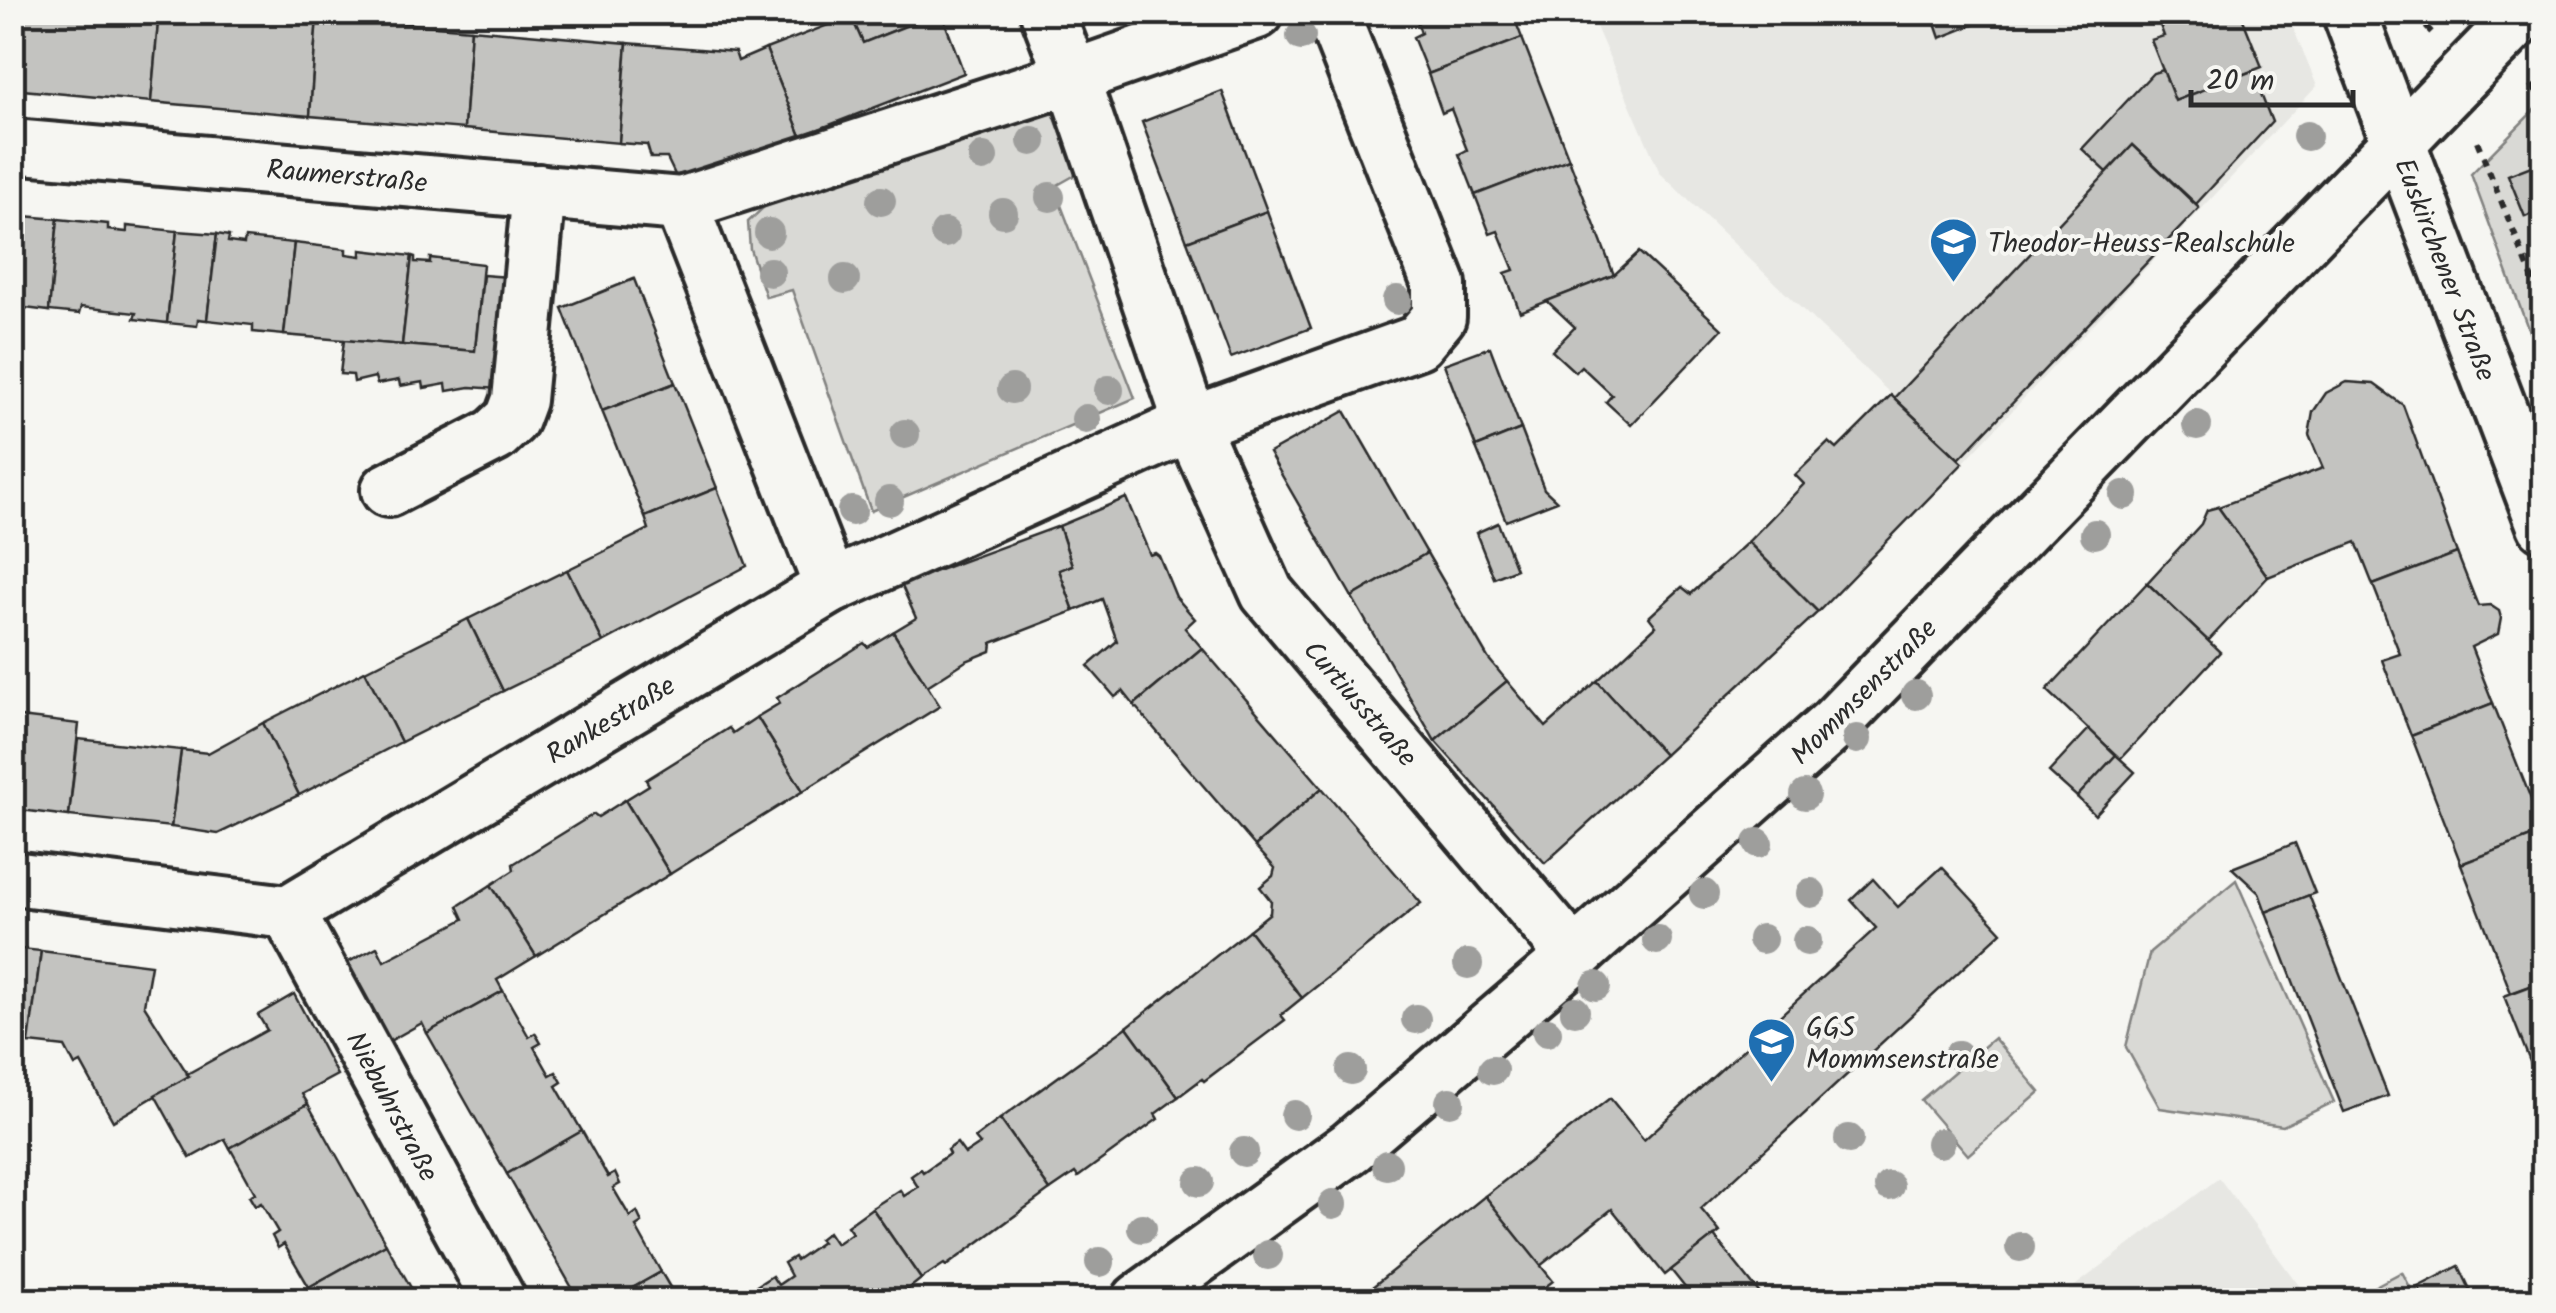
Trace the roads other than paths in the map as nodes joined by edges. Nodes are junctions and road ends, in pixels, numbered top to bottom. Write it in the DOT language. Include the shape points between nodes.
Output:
graph roads {
  1 [pos="1046,12"];
  2 [pos="1257,12"];
  3 [pos="1324,12"];
  4 [pos="2349,12"];
  5 [pos="2526,12"];
  6 [pos="1072,77"];
  7 [pos="2398,143"];
  8 [pos="12,146"];
  9 [pos="539,191"];
  10 [pos="682,204"];
  11 [pos="1191,424"];
  12 [pos="388,490"];
  13 [pos="2544,524"];
  14 [pos="831,588"];
  15 [pos="12,878"];
  16 [pos="288,912"];
  17 [pos="1574,956"];
  18 [pos="498,1300"];
  19 [pos="1140,1300"];
  1 -- 6 [label="street, Curtiusstraße"];
  2 -- 6 [label="street"];
  3 -- 11 [label="street" via="1335,22 1439,284 1439,317 1418,342"];
  4 -- 7 [label="street, Euskirchener Straße"];
  5 -- 7 [label="street, Mommsenstraße"];
  6 -- 10 [label="street, Raumerstraße"];
  6 -- 11 [label="street, Curtiusstraße"];
  7 -- 13 [label="street, Euskirchener Straße"];
  7 -- 17 [label="street, Mommsenstraße" via="1834,724"];
  8 -- 9 [label="street, Raumerstraße"];
  9 -- 10 [label="street, Raumerstraße"];
  9 -- 12 [label="street" via="512,419"];
  10 -- 14 [label="street"];
  11 -- 14 [label="street, Rankestraße"];
  11 -- 17 [label="street, Curtiusstraße" via="1268,594"];
  14 -- 16 [label="street, Rankestraße"];
  15 -- 16 [label="street"];
  16 -- 18 [label="street, Niebuhrstraße"];
  17 -- 19 [label="street, Mommsenstraße" via="1351,1146"];
}
